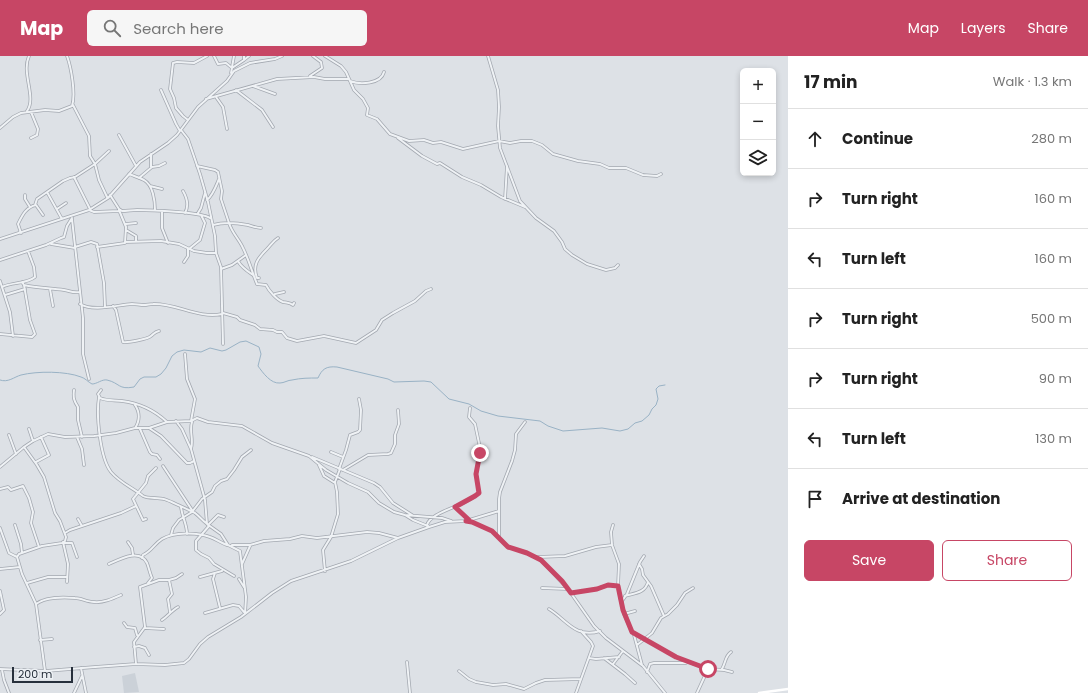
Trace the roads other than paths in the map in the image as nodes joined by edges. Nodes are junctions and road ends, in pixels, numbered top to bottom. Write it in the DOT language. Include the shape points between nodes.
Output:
graph roads {
  1 [pos="29,56"];
  2 [pos="67,56"];
  3 [pos="207,56"];
  4 [pos="214,56"];
  5 [pos="234,56"];
  6 [pos="244,56"];
  7 [pos="249,56"];
  8 [pos="280,56"];
  9 [pos="313,56"];
  10 [pos="325,56"];
  11 [pos="488,56"];
  12 [pos="244,60"];
  13 [pos="232,68"];
  14 [pos="384,72"];
  15 [pos="231,74"];
  16 [pos="309,77"];
  17 [pos="350,80"];
  18 [pos="252,86"];
  19 [pos="161,90"];
  20 [pos="236,90"];
  21 [pos="276,94"];
  22 [pos="216,96"];
  23 [pos="206,100"];
  24 [pos="73,104"];
  25 [pos="26,112"];
  26 [pos="31,112"];
  27 [pos="188,120"];
  28 [pos="0,128"];
  29 [pos="272,128"];
  30 [pos="227,129"];
  31 [pos="181,131"];
  32 [pos="119,135"];
  33 [pos="396,137"];
  34 [pos="31,138"];
  35 [pos="499,141"];
  36 [pos="109,151"];
  37 [pos="151,154"];
  38 [pos="165,163"];
  39 [pos="95,164"];
  40 [pos="507,165"];
  41 [pos="136,166"];
  42 [pos="197,166"];
  43 [pos="151,168"];
  44 [pos="129,174"];
  45 [pos="660,174"];
  46 [pos="74,177"];
  47 [pos="139,178"];
  48 [pos="220,178"];
  49 [pos="150,186"];
  50 [pos="162,189"];
  51 [pos="183,191"];
  52 [pos="48,192"];
  53 [pos="205,192"];
  54 [pos="25,195"];
  55 [pos="110,195"];
  56 [pos="108,198"];
  57 [pos="505,199"];
  58 [pos="207,200"];
  59 [pos="66,203"];
  60 [pos="35,205"];
  61 [pos="526,207"];
  62 [pos="30,208"];
  63 [pos="57,209"];
  64 [pos="89,209"];
  65 [pos="119,210"];
  66 [pos="155,210"];
  67 [pos="162,210"];
  68 [pos="185,213"];
  69 [pos="199,214"];
  70 [pos="73,215"];
  71 [pos="43,216"];
  72 [pos="72,218"];
  73 [pos="62,219"];
  74 [pos="211,219"];
  75 [pos="136,222"];
  76 [pos="229,223"];
  77 [pos="126,224"];
  78 [pos="213,225"];
  79 [pos="261,228"];
  80 [pos="126,230"];
  81 [pos="21,233"];
  82 [pos="278,238"];
  83 [pos="0,239"];
  84 [pos="136,241"];
  85 [pos="125,242"];
  86 [pos="168,243"];
  87 [pos="50,244"];
  88 [pos="97,246"];
  89 [pos="75,247"];
  90 [pos="188,249"];
  91 [pos="28,251"];
  92 [pos="216,252"];
  93 [pos="246,255"];
  94 [pos="0,260"];
  95 [pos="238,261"];
  96 [pos="249,261"];
  97 [pos="184,262"];
  98 [pos="256,264"];
  99 [pos="618,265"];
  100 [pos="221,269"];
  101 [pos="254,276"];
  102 [pos="259,278"];
  103 [pos="0,281"];
  104 [pos="22,282"];
  105 [pos="24,285"];
  106 [pos="1,288"];
  107 [pos="25,289"];
  108 [pos="50,289"];
  109 [pos="431,289"];
  110 [pos="80,292"];
  111 [pos="284,292"];
  112 [pos="5,295"];
  113 [pos="274,295"];
  114 [pos="294,303"];
  115 [pos="80,304"];
  116 [pos="53,306"];
  117 [pos="114,306"];
  118 [pos="105,307"];
  119 [pos="222,314"];
  120 [pos="159,331"];
  121 [pos="0,334"];
  122 [pos="13,336"];
  123 [pos="223,344"];
  124 [pos="185,354"];
  125 [pos="89,379"];
  126 [pos="74,390"];
  127 [pos="101,390"];
  128 [pos="99,397"];
  129 [pos="359,399"];
  130 [pos="134,404"];
  131 [pos="470,408"];
  132 [pos="398,410"];
  133 [pos="176,421"];
  134 [pos="192,421"];
  135 [pos="167,422"];
  136 [pos="525,422"];
  137 [pos="135,428"];
  138 [pos="140,428"];
  139 [pos="149,428"];
  140 [pos="29,429"];
  141 [pos="100,434"];
  142 [pos="9,435"];
  143 [pos="41,436"];
  144 [pos="77,437"];
  145 [pos="82,437"];
  146 [pos="33,441"];
  147 [pos="24,447"];
  148 [pos="191,449"];
  149 [pos="251,450"];
  150 [pos="331,452"];
  151 [pos="16,454"];
  152 [pos="309,456"];
  153 [pos="343,457"];
  154 [pos="160,459"];
  155 [pos="194,461"];
  156 [pos="36,462"];
  157 [pos="319,464"];
  158 [pos="84,465"];
  159 [pos="163,466"];
  160 [pos="0,467"];
  161 [pos="156,468"];
  162 [pos="340,469"];
  163 [pos="336,476"];
  164 [pos="335,484"];
  165 [pos="0,489"];
  166 [pos="138,491"];
  167 [pos="205,498"];
  168 [pos="136,506"];
  169 [pos="181,507"];
  170 [pos="455,507"];
  171 [pos="193,511"];
  172 [pos="499,511"];
  173 [pos="405,515"];
  174 [pos="413,516"];
  175 [pos="182,517"];
  176 [pos="224,517"];
  177 [pos="432,518"];
  178 [pos="78,519"];
  179 [pos="146,519"];
  180 [pos="467,520"];
  181 [pos="452,522"];
  182 [pos="15,525"];
  183 [pos="208,525"];
  184 [pos="613,525"];
  185 [pos="82,526"];
  186 [pos="428,526"];
  187 [pos="0,528"];
  188 [pos="65,533"];
  189 [pos="187,534"];
  190 [pos="171,535"];
  191 [pos="201,535"];
  192 [pos="331,537"];
  193 [pos="398,538"];
  194 [pos="499,538"];
  195 [pos="128,542"];
  196 [pos="63,543"];
  197 [pos="230,545"];
  198 [pos="240,545"];
  199 [pos="250,545"];
  200 [pos="612,545"];
  201 [pos="38,547"];
  202 [pos="240,551"];
  203 [pos="22,553"];
  204 [pos="133,555"];
  205 [pos="644,556"];
  206 [pos="78,557"];
  207 [pos="538,557"];
  208 [pos="17,558"];
  209 [pos="142,558"];
  210 [pos="110,564"];
  211 [pos="639,564"];
  212 [pos="242,565"];
  213 [pos="20,566"];
  214 [pos="0,569"];
  215 [pos="224,570"];
  216 [pos="326,571"];
  217 [pos="215,573"];
  218 [pos="182,574"];
  219 [pos="67,576"];
  220 [pos="234,576"];
  221 [pos="200,577"];
  222 [pos="238,579"];
  223 [pos="169,580"];
  224 [pos="67,582"];
  225 [pos="648,582"];
  226 [pos="26,583"];
  227 [pos="148,584"];
  228 [pos="618,586"];
  229 [pos="245,588"];
  230 [pos="542,588"];
  231 [pos="693,588"];
  232 [pos="568,589"];
  233 [pos="0,591"];
  234 [pos="571,593"];
  235 [pos="121,595"];
  236 [pos="625,596"];
  237 [pos="621,602"];
  238 [pos="36,604"];
  239 [pos="178,607"];
  240 [pos="220,608"];
  241 [pos="549,609"];
  242 [pos="635,611"];
  243 [pos="170,612"];
  244 [pos="205,613"];
  245 [pos="244,613"];
  246 [pos="0,614"];
  247 [pos="624,614"];
  248 [pos="664,616"];
  249 [pos="162,620"];
  250 [pos="124,623"];
  251 [pos="145,628"];
  252 [pos="164,629"];
  253 [pos="581,631"];
  254 [pos="600,632"];
  255 [pos="634,634"];
  256 [pos="137,636"];
  257 [pos="52,639"];
  258 [pos="40,640"];
  259 [pos="645,640"];
  260 [pos="637,645"];
  261 [pos="133,648"];
  262 [pos="623,652"];
  263 [pos="732,652"];
  264 [pos="149,655"];
  265 [pos="619,657"];
  266 [pos="589,658"];
  267 [pos="604,658"];
  268 [pos="407,662"];
  269 [pos="689,663"];
  270 [pos="136,664"];
  271 [pos="613,664"];
  272 [pos="643,666"];
  273 [pos="81,668"];
  274 [pos="1,669"];
  275 [pos="708,669"];
  276 [pos="459,670"];
  277 [pos="721,670"];
  278 [pos="45,671"];
  279 [pos="647,672"];
  280 [pos="732,672"];
  281 [pos="82,676"];
  282 [pos="2,678"];
  283 [pos="581,680"];
  284 [pos="635,683"];
  285 [pos="788,689"];
  286 [pos="9,693"];
  287 [pos="74,693"];
  288 [pos="86,693"];
  289 [pos="410,693"];
  290 [pos="576,693"];
  291 [pos="665,693"];
  292 [pos="697,693"];
  293 [pos="760,693"];
  1 -- 25 [label="street" via="27,75 31,103"];
  2 -- 24 [label="street" via="74,84"];
  3 -- 27 [label="street" via="194,63 172,63 170,89 176,108"];
  4 -- 13 [label="street" via="218,64 226,63"];
  5 -- 13 [label="street"];
  6 -- 12 [label="street"];
  7 -- 12 [label="street"];
  8 -- 15 [label="street" via="250,63"];
  9 -- 16 [label="street" via="321,62 322,68"];
  10 -- 17 [label="street" via="344,68"];
  11 -- 35 [label="street" via="498,90"];
  12 -- 13 [label="street"];
  13 -- 15 [label="street"];
  14 -- 17 [label="street" via="383,76 372,82 358,83"];
  15 -- 23 [label="street" via="227,82"];
  16 -- 17 [label="street"];
  16 -- 18 [label="street" via="277,79"];
  17 -- 33 [label="street" via="354,90 368,108 368,116 376,118 387,132"];
  18 -- 20 [label="street"];
  18 -- 21 [label="street"];
  19 -- 31 [label="street"];
  20 -- 22 [label="street"];
  20 -- 29 [label="street" via="262,110"];
  22 -- 23 [label="street"];
  22 -- 30 [label="street" via="223,107"];
  23 -- 27 [label="street"];
  24 -- 26 [label="street" via="59,111"];
  24 -- 39 [label="street" via="88,136 90,153"];
  25 -- 26 [label="street"];
  25 -- 28 [label="street" via="14,116"];
  26 -- 34 [label="street" via="38,130 37,135"];
  27 -- 31 [label="street"];
  31 -- 37 [label="street"];
  31 -- 42 [label="street" via="188,139"];
  32 -- 41 [label="street"];
  33 -- 35 [label="street" via="413,142 424,140 442,143 462,149"];
  33 -- 57 [label="street" via="422,156"];
  35 -- 40 [label="street"];
  35 -- 45 [label="street" via="532,141 553,154 578,161 609,168 626,168 643,175"];
  36 -- 39 [label="street"];
  37 -- 41 [label="street"];
  37 -- 43 [label="street"];
  38 -- 43 [label="street"];
  39 -- 46 [label="street"];
  39 -- 56 [label="street"];
  40 -- 57 [label="street"];
  40 -- 61 [label="street" via="520,201"];
  41 -- 44 [label="street"];
  42 -- 48 [label="street" via="215,170"];
  42 -- 53 [label="street"];
  43 -- 47 [label="street"];
  44 -- 47 [label="street"];
  44 -- 55 [label="street"];
  46 -- 52 [label="street" via="63,181"];
  46 -- 64 [label="street"];
  47 -- 49 [label="street"];
  48 -- 58 [label="street" via="212,196"];
  48 -- 76 [label="street" via="222,199"];
  49 -- 50 [label="street"];
  49 -- 66 [label="street"];
  51 -- 68 [label="street" via="187,199"];
  52 -- 60 [label="street" via="37,199"];
  52 -- 63 [label="street"];
  53 -- 58 [label="street"];
  53 -- 69 [label="street"];
  54 -- 62 [label="street"];
  55 -- 56 [label="street"];
  55 -- 65 [label="street"];
  56 -- 64 [label="street"];
  57 -- 61 [label="street"];
  58 -- 74 [label="street"];
  59 -- 63 [label="street"];
  60 -- 62 [label="street"];
  60 -- 71 [label="street"];
  61 -- 99 [label="street" via="540,222 554,231 567,251 585,263 606,270"];
  62 -- 81 [label="street" via="23,213 18,224"];
  63 -- 73 [label="street"];
  64 -- 65 [label="street" via="94,212"];
  64 -- 70 [label="street"];
  65 -- 66 [label="street"];
  65 -- 77 [label="street"];
  66 -- 67 [label="street"];
  67 -- 68 [label="street"];
  67 -- 86 [label="street" via="162,228"];
  68 -- 69 [label="street"];
  69 -- 74 [label="street"];
  69 -- 90 [label="street" via="205,221 204,228 199,242"];
  70 -- 72 [label="street"];
  70 -- 73 [label="street"];
  72 -- 87 [label="street" via="66,226 64,236"];
  72 -- 89 [label="street"];
  73 -- 81 [label="street"];
  74 -- 78 [label="street"];
  75 -- 77 [label="street"];
  76 -- 78 [label="street"];
  76 -- 79 [label="street"];
  76 -- 93 [label="street"];
  77 -- 80 [label="street"];
  78 -- 92 [label="street"];
  80 -- 84 [label="street" via="136,236"];
  80 -- 85 [label="street"];
  81 -- 83 [label="street"];
  82 -- 98 [label="street" via="271,242"];
  84 -- 85 [label="street"];
  84 -- 86 [label="street" via="158,240"];
  85 -- 88 [label="street"];
  86 -- 90 [label="street" via="179,244"];
  87 -- 89 [label="street"];
  87 -- 91 [label="street"];
  88 -- 89 [label="street" via="94,242"];
  88 -- 118 [label="street" via="104,283"];
  89 -- 110 [label="street"];
  90 -- 92 [label="street"];
  90 -- 97 [label="street" via="188,256"];
  91 -- 94 [label="street"];
  91 -- 104 [label="street" via="35,277"];
  92 -- 100 [label="street"];
  93 -- 95 [label="street"];
  93 -- 96 [label="street"];
  95 -- 100 [label="street"];
  95 -- 101 [label="street"];
  96 -- 98 [label="street"];
  96 -- 101 [label="street"];
  98 -- 102 [label="street" via="255,271"];
  100 -- 119 [label="street"];
  101 -- 113 [label="street" via="257,284 266,285"];
  103 -- 106 [label="street"];
  104 -- 105 [label="street"];
  104 -- 106 [label="street"];
  105 -- 107 [label="street"];
  105 -- 108 [label="street"];
  106 -- 112 [label="street"];
  107 -- 112 [label="street"];
  107 -- 122 [label="street" via="35,334 32,337"];
  108 -- 110 [label="street"];
  108 -- 116 [label="street"];
  109 -- 119 [label="street" via="415,302 382,320 376,330 356,343 324,336 298,341 286,338 282,332 261,330 237,317"];
  110 -- 115 [label="street"];
  111 -- 113 [label="street"];
  112 -- 122 [label="street"];
  113 -- 114 [label="street" via="282,302 290,302 293,305"];
  115 -- 118 [label="street" via="86,307"];
  115 -- 125 [label="street" via="83,318 83,358"];
  117 -- 118 [label="street"];
  117 -- 119 [label="street" via="170,305 198,313"];
  117 -- 120 [label="street" via="123,342 150,337"];
  119 -- 123 [label="street"];
  121 -- 122 [label="street"];
  124 -- 134 [label="street" via="186,379 195,399"];
  126 -- 145 [label="street"];
  127 -- 128 [label="street"];
  128 -- 130 [label="street"];
  128 -- 141 [label="street"];
  129 -- 153 [label="street" via="360,430 350,435"];
  130 -- 135 [label="street" via="155,412"];
  130 -- 137 [label="street" via="139,419"];
  131 -- 170 [label="street" via="469,416 475,424 479,442 480,453 476,474 479,491"];
  132 -- 162 [label="street" via="399,424 391,453 368,455 347,469"];
  133 -- 134 [label="street"];
  133 -- 135 [label="street"];
  133 -- 148 [label="street"];
  134 -- 148 [label="street"];
  134 -- 152 [label="street" via="197,418 208,422 242,426 272,443"];
  135 -- 139 [label="street"];
  136 -- 172 [label="street" via="516,434 512,461 499,495"];
  137 -- 138 [label="street"];
  137 -- 141 [label="street"];
  138 -- 139 [label="street"];
  138 -- 154 [label="street" via="150,452"];
  139 -- 155 [label="street" via="161,436 187,462"];
  140 -- 146 [label="street"];
  141 -- 145 [label="street"];
  141 -- 166 [label="street" via="100,445 111,472"];
  142 -- 151 [label="street"];
  143 -- 144 [label="street" via="50,434"];
  143 -- 146 [label="street"];
  143 -- 156 [label="street" via="49,455"];
  144 -- 145 [label="street"];
  144 -- 158 [label="street"];
  146 -- 147 [label="street"];
  147 -- 151 [label="street"];
  147 -- 156 [label="street"];
  148 -- 155 [label="street"];
  149 -- 167 [label="street" via="242,457 230,475 215,486"];
  150 -- 153 [label="street"];
  151 -- 160 [label="street"];
  152 -- 157 [label="street"];
  152 -- 162 [label="street"];
  153 -- 162 [label="street"];
  155 -- 167 [label="street"];
  156 -- 188 [label="street"];
  157 -- 163 [label="street"];
  157 -- 164 [label="street" via="322,474"];
  159 -- 171 [label="street"];
  161 -- 166 [label="street"];
  162 -- 163 [label="street"];
  162 -- 174 [label="street" via="378,485 393,503"];
  163 -- 164 [label="street"];
  163 -- 173 [label="street" via="368,492 388,508"];
  164 -- 192 [label="street" via="338,514"];
  165 -- 201 [label="street" via="8,487 13,490 23,486 33,512 31,521"];
  166 -- 168 [label="street" via="133,499"];
  166 -- 169 [label="street" via="145,496 166,499"];
  167 -- 171 [label="street"];
  167 -- 183 [label="street"];
  168 -- 179 [label="street" via="143,520"];
  168 -- 185 [label="street"];
  169 -- 171 [label="street"];
  169 -- 175 [label="street"];
  170 -- 177 [label="street"];
  170 -- 180 [label="street"];
  171 -- 175 [label="street"];
  171 -- 183 [label="street"];
  172 -- 180 [label="street"];
  172 -- 194 [label="street"];
  173 -- 174 [label="street"];
  173 -- 186 [label="street"];
  174 -- 177 [label="street"];
  175 -- 189 [label="street"];
  175 -- 190 [label="street"];
  176 -- 183 [label="street" via="218,515"];
  177 -- 181 [label="street"];
  177 -- 186 [label="street"];
  178 -- 185 [label="street"];
  180 -- 181 [label="street"];
  180 -- 194 [label="street" via="489,530"];
  181 -- 186 [label="street"];
  182 -- 203 [label="street"];
  183 -- 191 [label="street"];
  183 -- 197 [label="street" via="221,534"];
  184 -- 200 [label="street"];
  185 -- 188 [label="street"];
  186 -- 193 [label="street"];
  187 -- 208 [label="street" via="9,552"];
  188 -- 196 [label="street" via="66,539"];
  189 -- 190 [label="street"];
  189 -- 191 [label="street"];
  190 -- 209 [label="street" via="161,540"];
  191 -- 197 [label="street"];
  191 -- 215 [label="street" via="195,543 196,550"];
  192 -- 193 [label="street" via="367,532"];
  192 -- 199 [label="street" via="302,536"];
  192 -- 216 [label="street" via="323,550"];
  193 -- 216 [label="street"];
  194 -- 207 [label="street" via="508,547"];
  195 -- 204 [label="street"];
  196 -- 201 [label="street"];
  196 -- 206 [label="street" via="72,543"];
  196 -- 219 [label="street" via="68,564"];
  197 -- 198 [label="street"];
  197 -- 202 [label="street"];
  198 -- 199 [label="street"];
  198 -- 202 [label="street"];
  199 -- 212 [label="street"];
  200 -- 207 [label="street" via="565,556"];
  200 -- 228 [label="street" via="619,564"];
  201 -- 203 [label="street"];
  202 -- 212 [label="street"];
  203 -- 208 [label="street"];
  204 -- 209 [label="street"];
  204 -- 210 [label="street"];
  205 -- 211 [label="street"];
  207 -- 232 [label="street"];
  208 -- 213 [label="street"];
  209 -- 227 [label="street" via="147,563 152,577"];
  211 -- 225 [label="street"];
  211 -- 236 [label="street"];
  212 -- 229 [label="street"];
  213 -- 214 [label="street"];
  213 -- 226 [label="street"];
  215 -- 217 [label="street"];
  215 -- 220 [label="street"];
  216 -- 245 [label="street" via="291,581"];
  217 -- 221 [label="street"];
  217 -- 240 [label="street" via="213,578"];
  218 -- 223 [label="street"];
  219 -- 224 [label="street"];
  219 -- 226 [label="street" via="48,577"];
  222 -- 229 [label="street"];
  223 -- 227 [label="street"];
  223 -- 243 [label="street" via="172,594 168,598"];
  225 -- 236 [label="street" via="642,591"];
  225 -- 248 [label="street"];
  226 -- 238 [label="street"];
  227 -- 251 [label="street" via="140,589"];
  228 -- 234 [label="street" via="608,585"];
  228 -- 237 [label="street"];
  229 -- 245 [label="street"];
  230 -- 232 [label="street"];
  231 -- 248 [label="street"];
  232 -- 234 [label="street"];
  233 -- 246 [label="street" via="4,610"];
  234 -- 254 [label="street"];
  235 -- 238 [label="street" via="101,602 57,598"];
  236 -- 237 [label="street"];
  237 -- 247 [label="street"];
  238 -- 258 [label="street"];
  239 -- 243 [label="street"];
  240 -- 244 [label="street"];
  240 -- 245 [label="street" via="236,605"];
  241 -- 253 [label="street" via="567,625"];
  242 -- 247 [label="street"];
  243 -- 249 [label="street"];
  245 -- 270 [label="street" via="204,641 184,663"];
  247 -- 255 [label="street"];
  248 -- 259 [label="street"];
  250 -- 256 [label="street" via="127,627 135,628"];
  251 -- 252 [label="street"];
  251 -- 256 [label="street"];
  253 -- 254 [label="street"];
  253 -- 266 [label="street" via="593,645"];
  254 -- 262 [label="street"];
  255 -- 259 [label="street"];
  255 -- 260 [label="street"];
  256 -- 261 [label="street"];
  257 -- 258 [label="street"];
  258 -- 278 [label="street"];
  259 -- 260 [label="street"];
  259 -- 269 [label="street"];
  260 -- 272 [label="street"];
  261 -- 264 [label="street" via="143,647"];
  261 -- 270 [label="street"];
  262 -- 265 [label="street"];
  262 -- 272 [label="street"];
  263 -- 277 [label="street" via="727,655"];
  265 -- 267 [label="street"];
  265 -- 271 [label="street"];
  266 -- 267 [label="street"];
  266 -- 283 [label="street"];
  267 -- 271 [label="street"];
  268 -- 289 [label="street"];
  269 -- 275 [label="street"];
  269 -- 279 [label="street" via="654,662 650,664"];
  270 -- 273 [label="street"];
  271 -- 284 [label="street"];
  272 -- 279 [label="street"];
  273 -- 278 [label="street"];
  273 -- 281 [label="street"];
  274 -- 278 [label="street"];
  274 -- 282 [label="street"];
  275 -- 277 [label="street"];
  275 -- 292 [label="street"];
  276 -- 283 [label="street" via="476,682 506,684 524,690 540,681"];
  277 -- 280 [label="street"];
  279 -- 291 [label="street"];
  281 -- 287 [label="street"];
  281 -- 288 [label="street"];
  282 -- 286 [label="street"];
  283 -- 290 [label="street"];
  285 -- 293 [label="street"];
}
